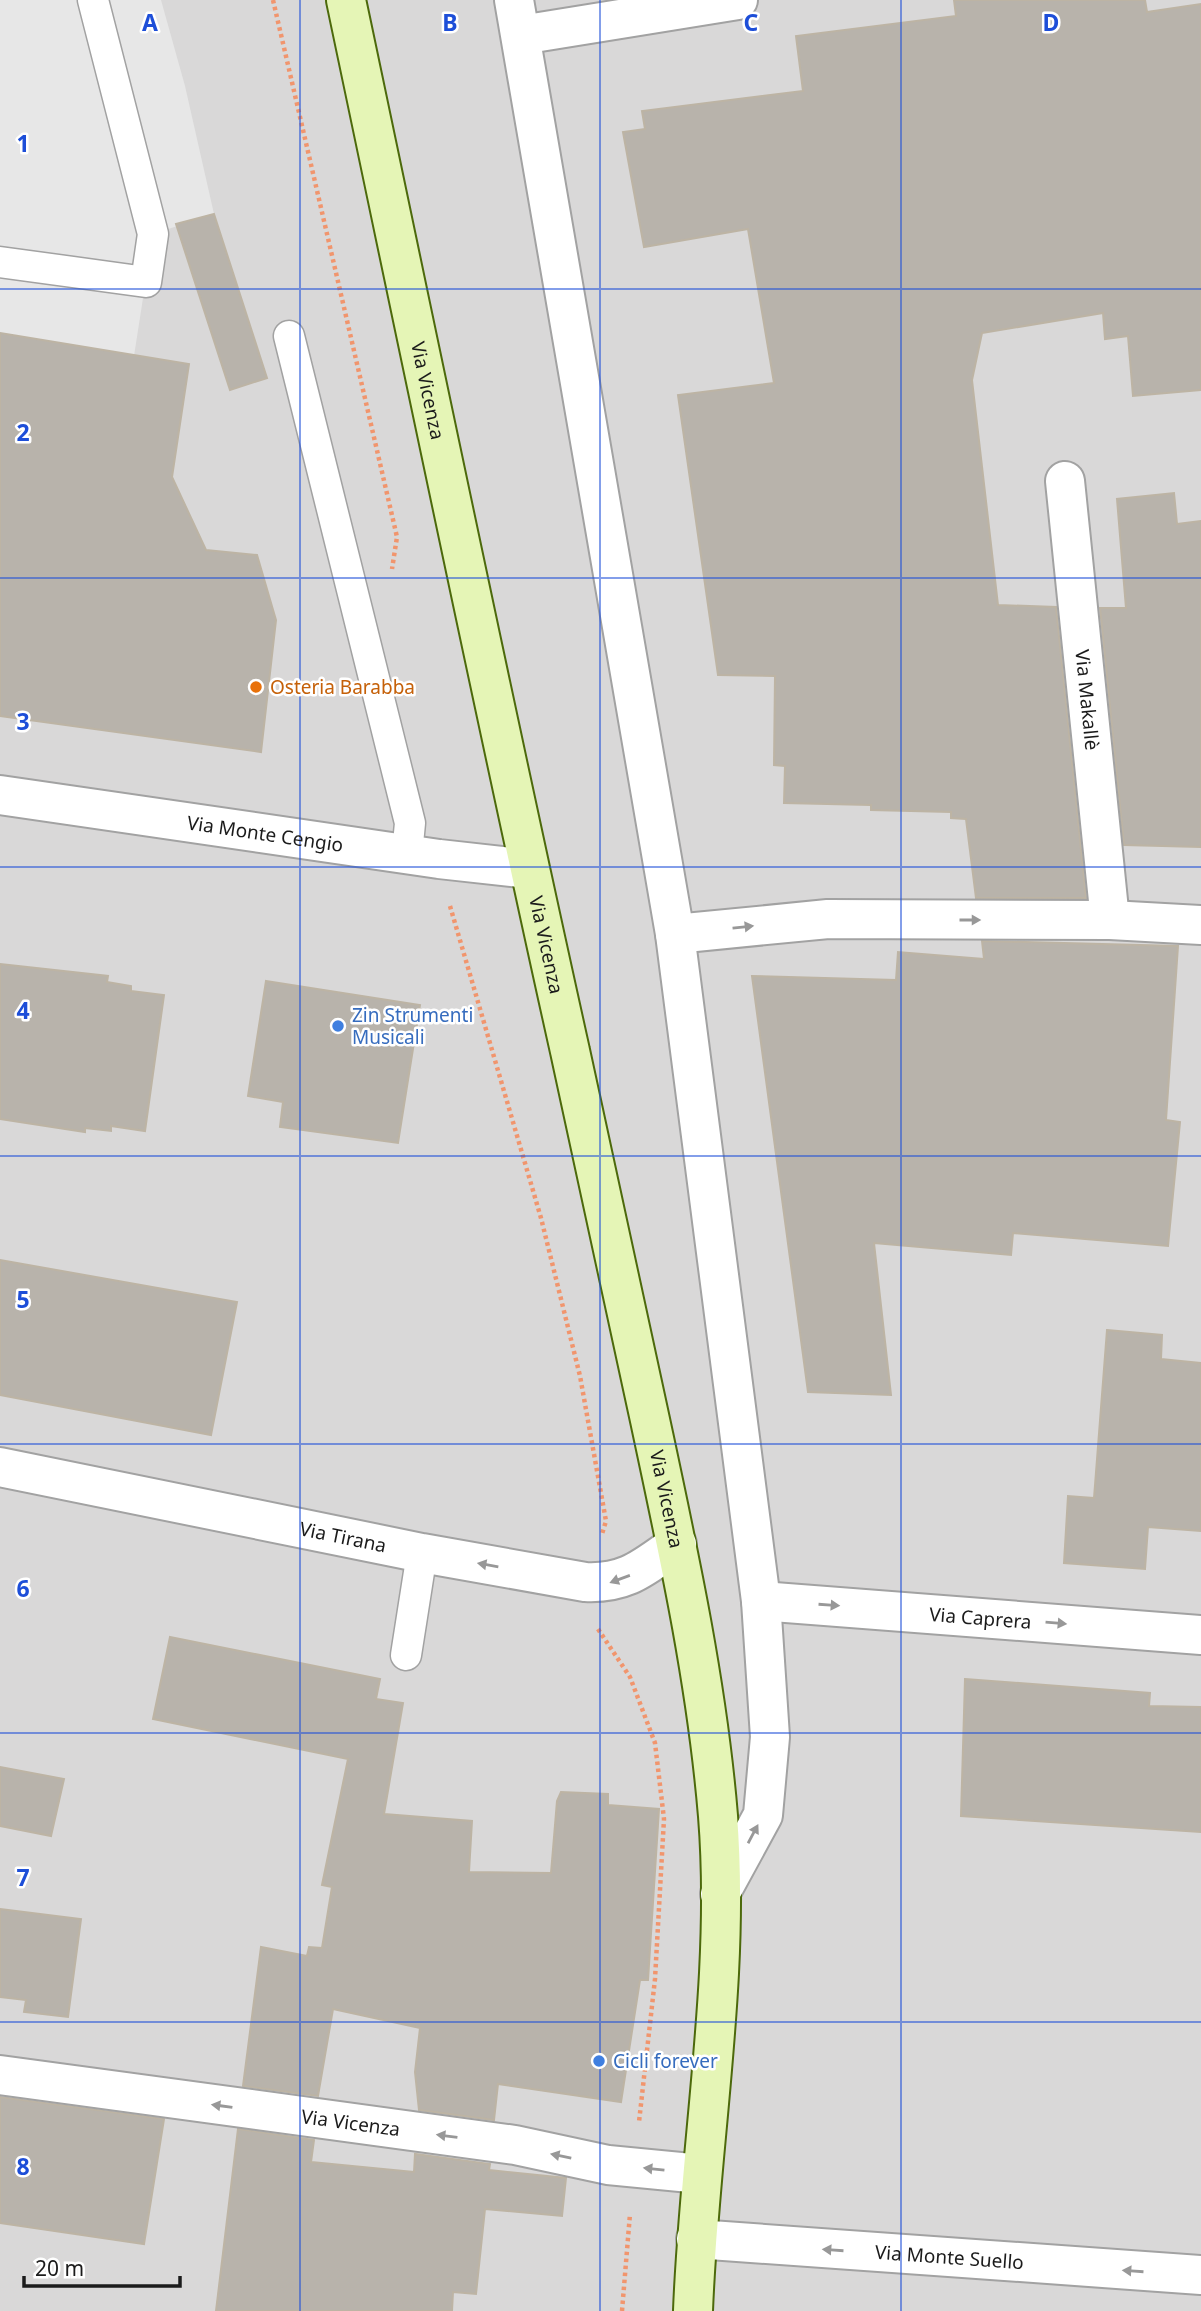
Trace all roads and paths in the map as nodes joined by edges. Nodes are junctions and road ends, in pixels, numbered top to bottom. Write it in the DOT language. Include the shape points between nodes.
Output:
graph roads {
  1 [pos="93,0"];
  2 [pos="273,0"];
  3 [pos="346,0"];
  4 [pos="738,0"];
  5 [pos="517,18"];
  6 [pos="0,262"];
  7 [pos="289,337"];
  8 [pos="1065,481"];
  9 [pos="391,576"];
  10 [pos="0,795"];
  11 [pos="407,854"];
  12 [pos="529,869"];
  13 [pos="450,906"];
  14 [pos="1110,920"];
  15 [pos="1201,925"];
  16 [pos="676,934"];
  17 [pos="0,1467"];
  18 [pos="597,1541"];
  19 [pos="677,1544"];
  20 [pos="422,1553"];
  21 [pos="761,1601"];
  22 [pos="595,1624"];
  23 [pos="1201,1635"];
  24 [pos="406,1655"];
  25 [pos="720,1894"];
  26 [pos="0,2075"];
  27 [pos="639,2125"];
  28 [pos="701,2174"];
  29 [pos="632,2200"];
  30 [pos="696,2239"];
  31 [pos="1201,2275"];
  32 [pos="622,2311"];
  33 [pos="693,2311"];
  1 -- 6 [label="lane" via="153,234 146,282"];
  2 -- 9 [label="path" via="397,537"];
  3 -- 12 [label="main road, Via Vicenza"];
  4 -- 5 [label="street"];
  5 -- 16 [label="street, Via Vicenza"];
  7 -- 11 [label="lane" via="410,823"];
  8 -- 14 [label="street, Via Makallè"];
  10 -- 11 [label="street, Via Monte Cengio"];
  11 -- 12 [label="street, Via Monte Cengio"];
  12 -- 19 [label="main road, Via Vicenza"];
  13 -- 18 [label="path" via="541,1218 580,1376 606,1521"];
  14 -- 15 [label="street"];
  16 -- 14 [label="street, one-way" via="828,919"];
  16 -- 21 [label="street, Via Vicenza"];
  17 -- 20 [label="street, Via Tirana"];
  19 -- 20 [label="street, Via Tirana, one-way" via="633,1574 610,1583"];
  19 -- 25 [label="main road, Via Vicenza" via="710,1744"];
  20 -- 24 [label="lane"];
  21 -- 23 [label="street, Via Caprera, one-way"];
  25 -- 21 [label="street, Via Vicenza, one-way" via="763,1815 770,1737"];
  22 -- 27 [label="path" via="629,1677 655,1743 664,1819 655,1979"];
  25 -- 28 [label="main road, Via Vicenza" via="716,2006"];
  28 -- 26 [label="street, Via Vicenza, one-way" via="608,2165 515,2145"];
  28 -- 30 [label="main road, Via Vicenza"];
  29 -- 32 [label="path"];
  31 -- 30 [label="street, Via Monte Suello, one-way"];
  30 -- 33 [label="main road, Via Vicenza"];
}
